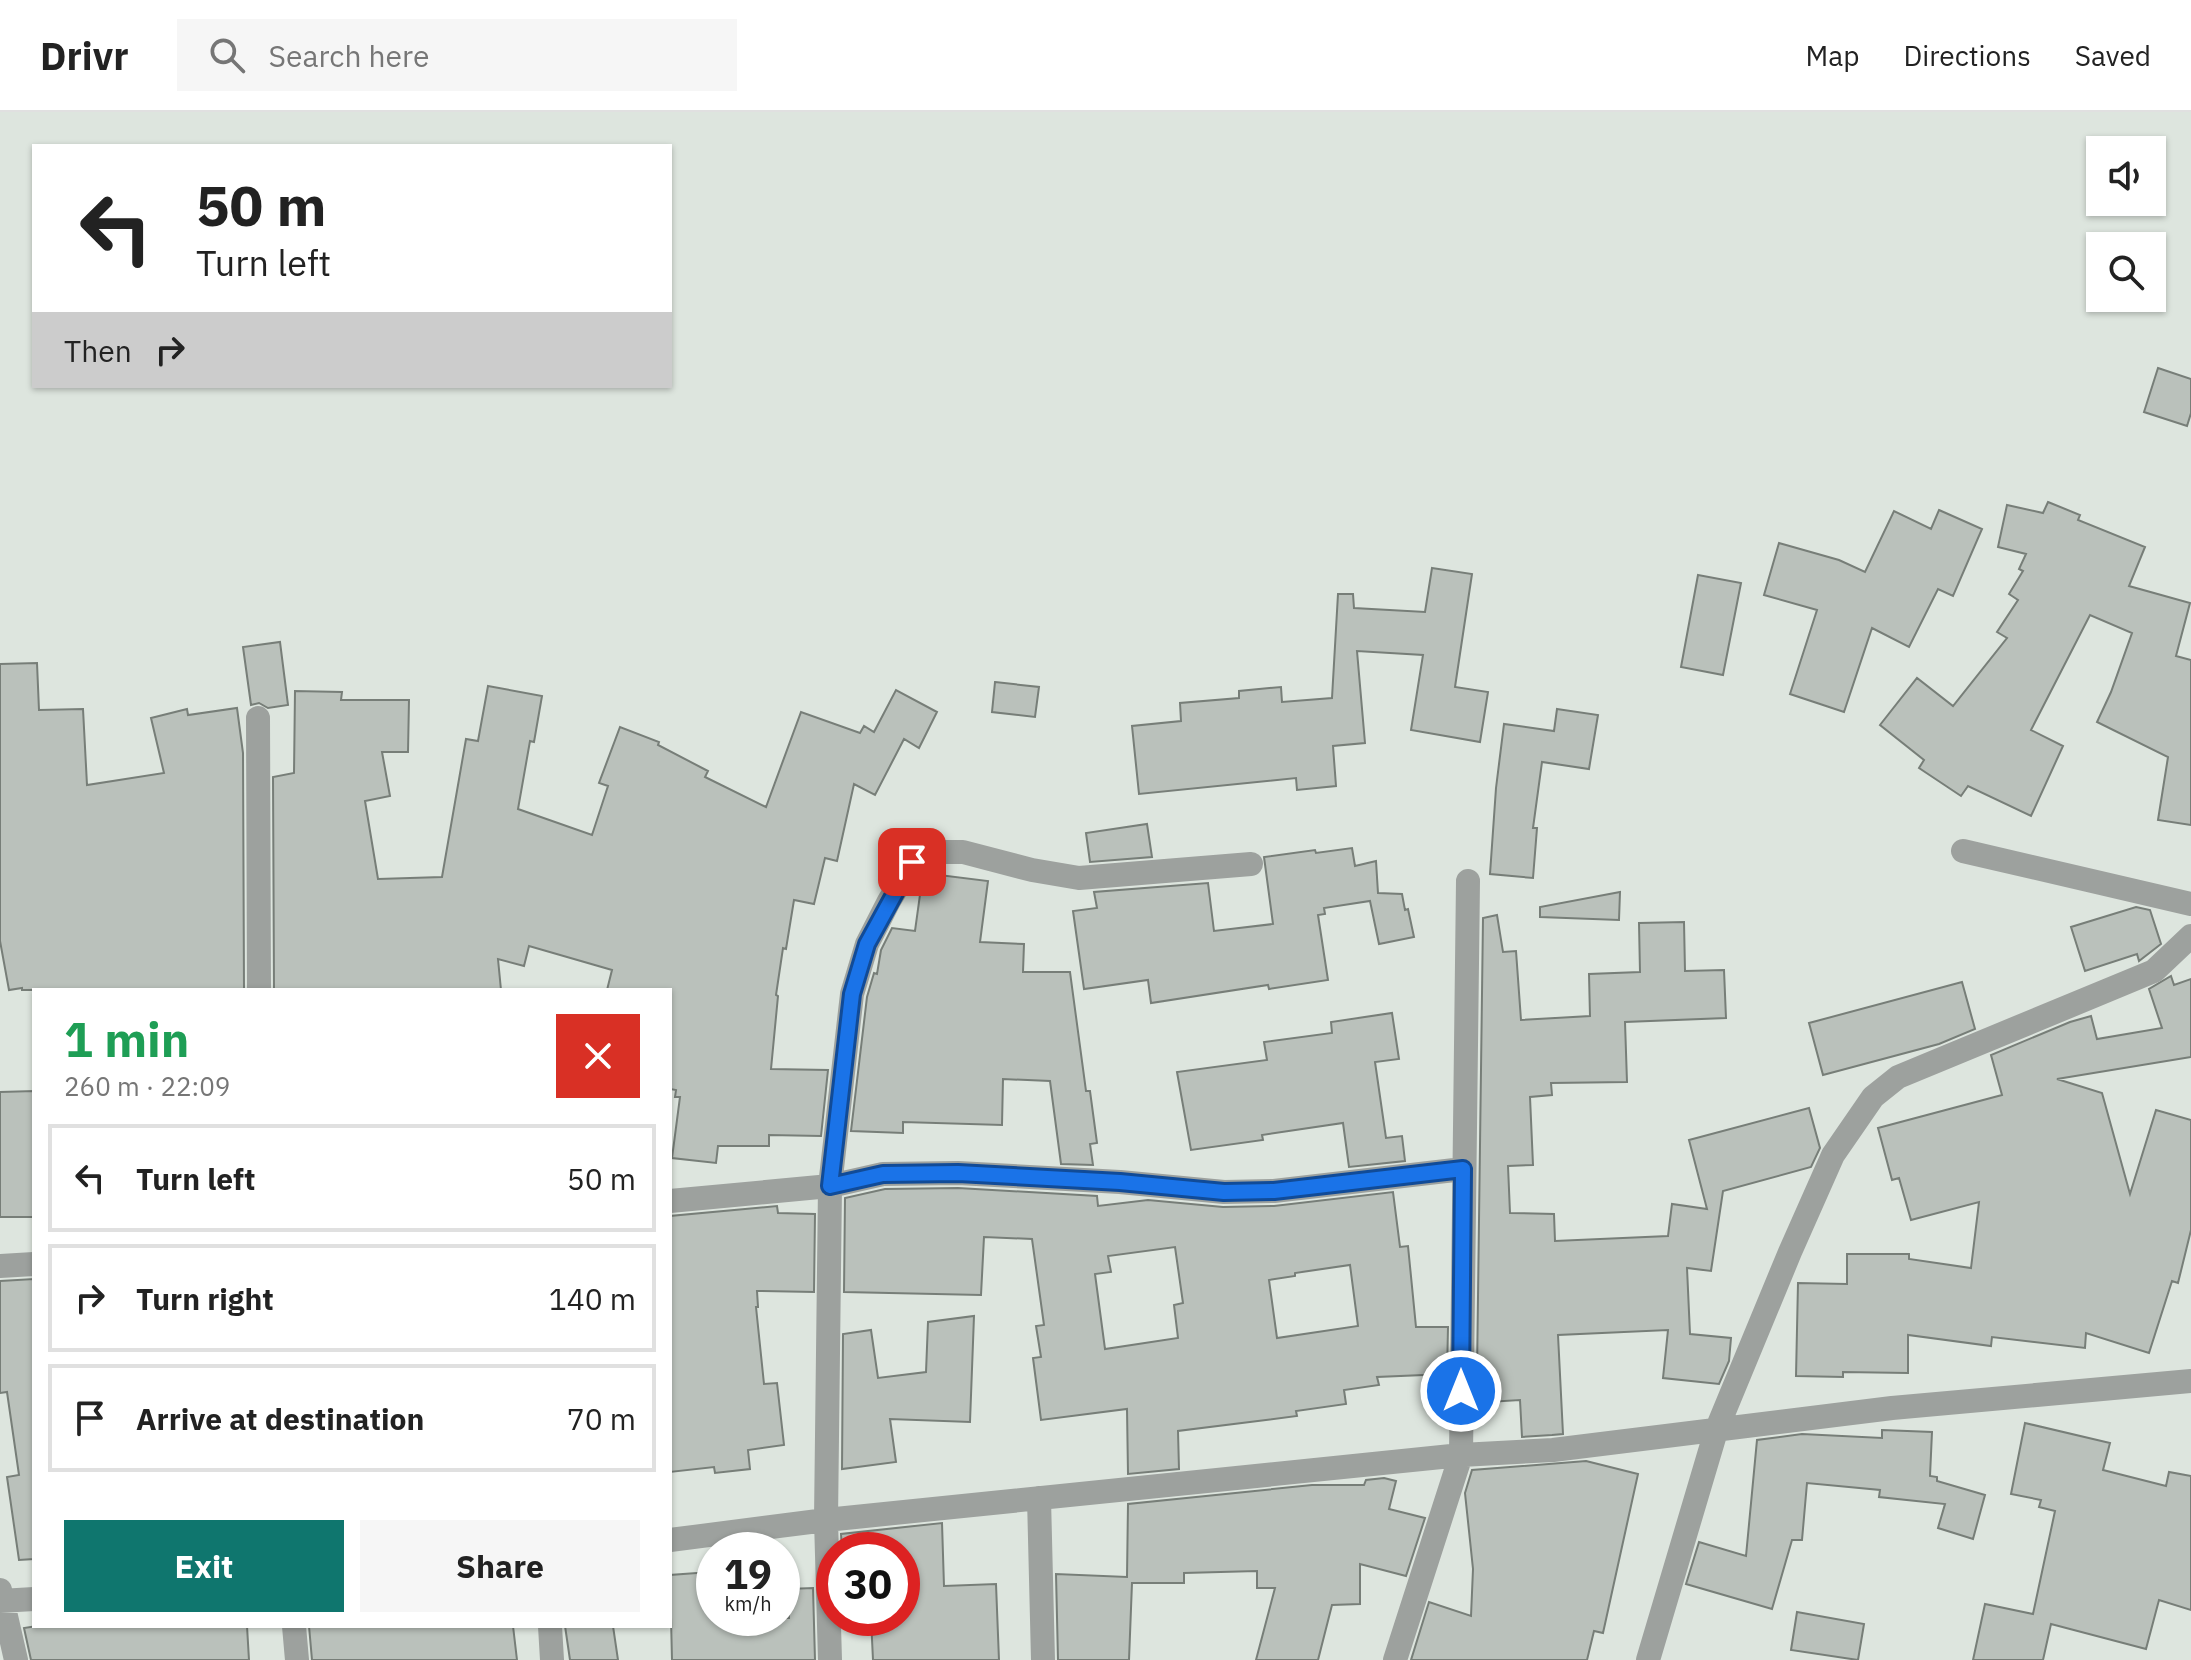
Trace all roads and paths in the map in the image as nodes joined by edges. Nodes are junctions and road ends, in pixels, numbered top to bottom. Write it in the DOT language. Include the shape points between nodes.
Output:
graph roads {
  1 [pos="258,718"];
  2 [pos="1963,851"];
  3 [pos="1251,864"];
  4 [pos="1468,881"];
  5 [pos="2191,904"];
  6 [pos="2191,936"];
  7 [pos="259,988"];
  8 [pos="1463,1169"];
  9 [pos="830,1186"];
  10 [pos="672,1201"];
  11 [pos="32,1264"];
  12 [pos="0,1266"];
  13 [pos="2191,1381"];
  14 [pos="1716,1431"];
  15 [pos="1461,1455"];
  16 [pos="1039,1498"];
  17 [pos="826,1520"];
  18 [pos="672,1540"];
  19 [pos="1,1598"];
  20 [pos="32,1599"];
  21 [pos="294,1628"];
  22 [pos="550,1628"];
  23 [pos="16,1660"];
  24 [pos="297,1660"];
  25 [pos="552,1660"];
  26 [pos="830,1660"];
  27 [pos="1043,1660"];
  28 [pos="1395,1660"];
  29 [pos="1648,1660"];
  1 -- 7 [label="street"];
  2 -- 5 [label="street"];
  3 -- 9 [label="street" via="1079,878 963,852 932,852 912,862 867,944 852,994"];
  4 -- 8 [label="street"];
  6 -- 14 [label="street" via="2154,971 1898,1077 1873,1097 1833,1155"];
  8 -- 9 [label="street" via="1274,1191 958,1173 883,1174"];
  8 -- 15 [label="street"];
  9 -- 10 [label="street"];
  9 -- 17 [label="street"];
  11 -- 12 [label="street"];
  13 -- 14 [label="street" via="1892,1408"];
  14 -- 15 [label="street"];
  14 -- 29 [label="street"];
  15 -- 16 [label="street"];
  15 -- 28 [label="street"];
  16 -- 17 [label="street"];
  16 -- 27 [label="street"];
  17 -- 18 [label="street"];
  17 -- 26 [label="street"];
  19 -- 20 [label="street"];
  19 -- 23 [label="street"];
  21 -- 24 [label="street"];
  22 -- 25 [label="street"];
}
